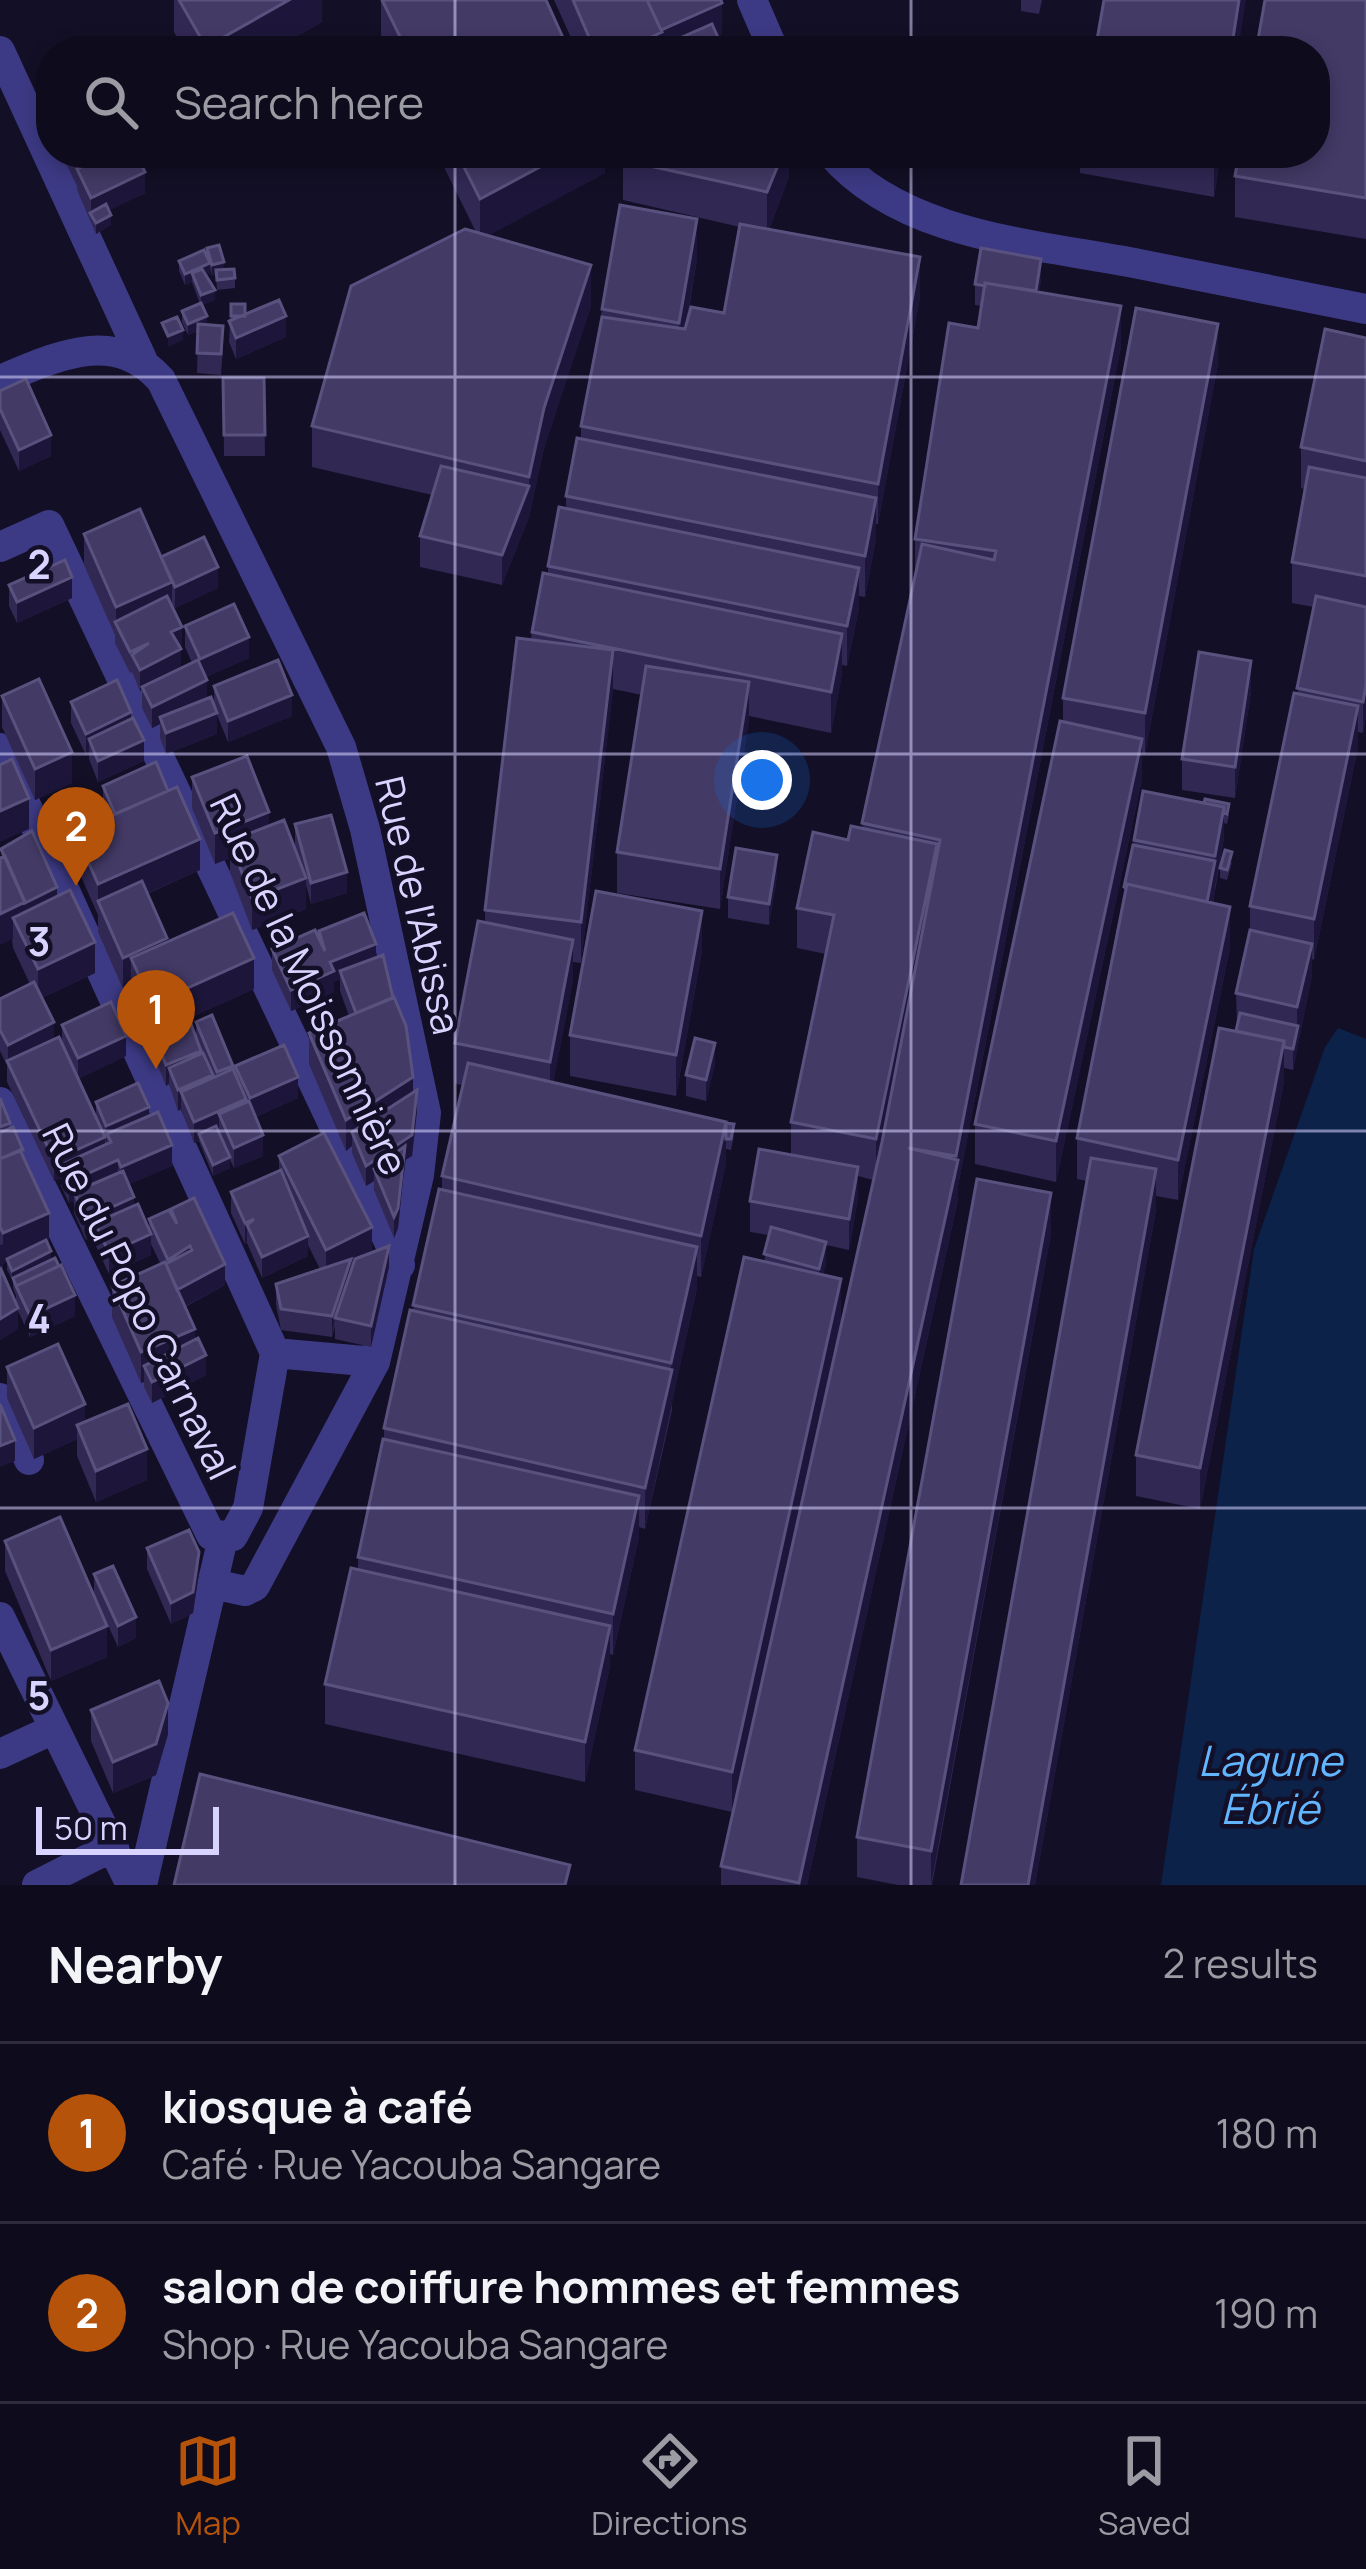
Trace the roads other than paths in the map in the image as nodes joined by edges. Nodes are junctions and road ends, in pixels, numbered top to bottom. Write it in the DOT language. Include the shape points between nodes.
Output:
graph roads {
  1 [pos="752,0"];
  2 [pos="768,36"];
  3 [pos="0,51"];
  4 [pos="36,129"];
  5 [pos="54,168"];
  6 [pos="844,168"];
  7 [pos="1366,309"];
  8 [pos="142,359"];
  9 [pos="0,380"];
  10 [pos="0,547"];
  11 [pos="0,748"];
  12 [pos="0,1102"];
  13 [pos="400,1265"];
  14 [pos="273,1349"];
  15 [pos="375,1363"];
  16 [pos="0,1397"];
  17 [pos="29,1460"];
  18 [pos="217,1537"];
  19 [pos="213,1584"];
  20 [pos="0,1617"];
  21 [pos="54,1730"];
  22 [pos="0,1754"];
  23 [pos="109,1836"];
  24 [pos="37,1885"];
  25 [pos="130,1885"];
  26 [pos="142,1885"];
  1 -- 2 [label="street"];
  3 -- 4 [label="street, Rue de l'Abissa"];
  5 -- 8 [label="street, Rue de l'Abissa"];
  6 -- 7 [label="street" via="906,208 974,232"];
  8 -- 9 [label="street" via="86,350"];
  8 -- 13 [label="street, Rue de l'Abissa" via="179,411 297,648 341,747 365,829 426,1113"];
  10 -- 13 [label="street, Rue de la Moissonnière" via="49,525"];
  11 -- 14 [label="street"];
  12 -- 18 [label="street, Rue du Popo Carnaval"];
  13 -- 15 [label="street, Rue de l'Abissa"];
  14 -- 15 [label="street"];
  14 -- 18 [label="street" via="248,1508 241,1529"];
  15 -- 19 [label="street, Rue de l'Abissa" via="255,1586"];
  16 -- 17 [label="street"];
  18 -- 19 [label="street"];
  19 -- 26 [label="street"];
  20 -- 21 [label="street"];
  21 -- 22 [label="street"];
  21 -- 23 [label="street"];
  23 -- 24 [label="street"];
  23 -- 25 [label="street"];
}
